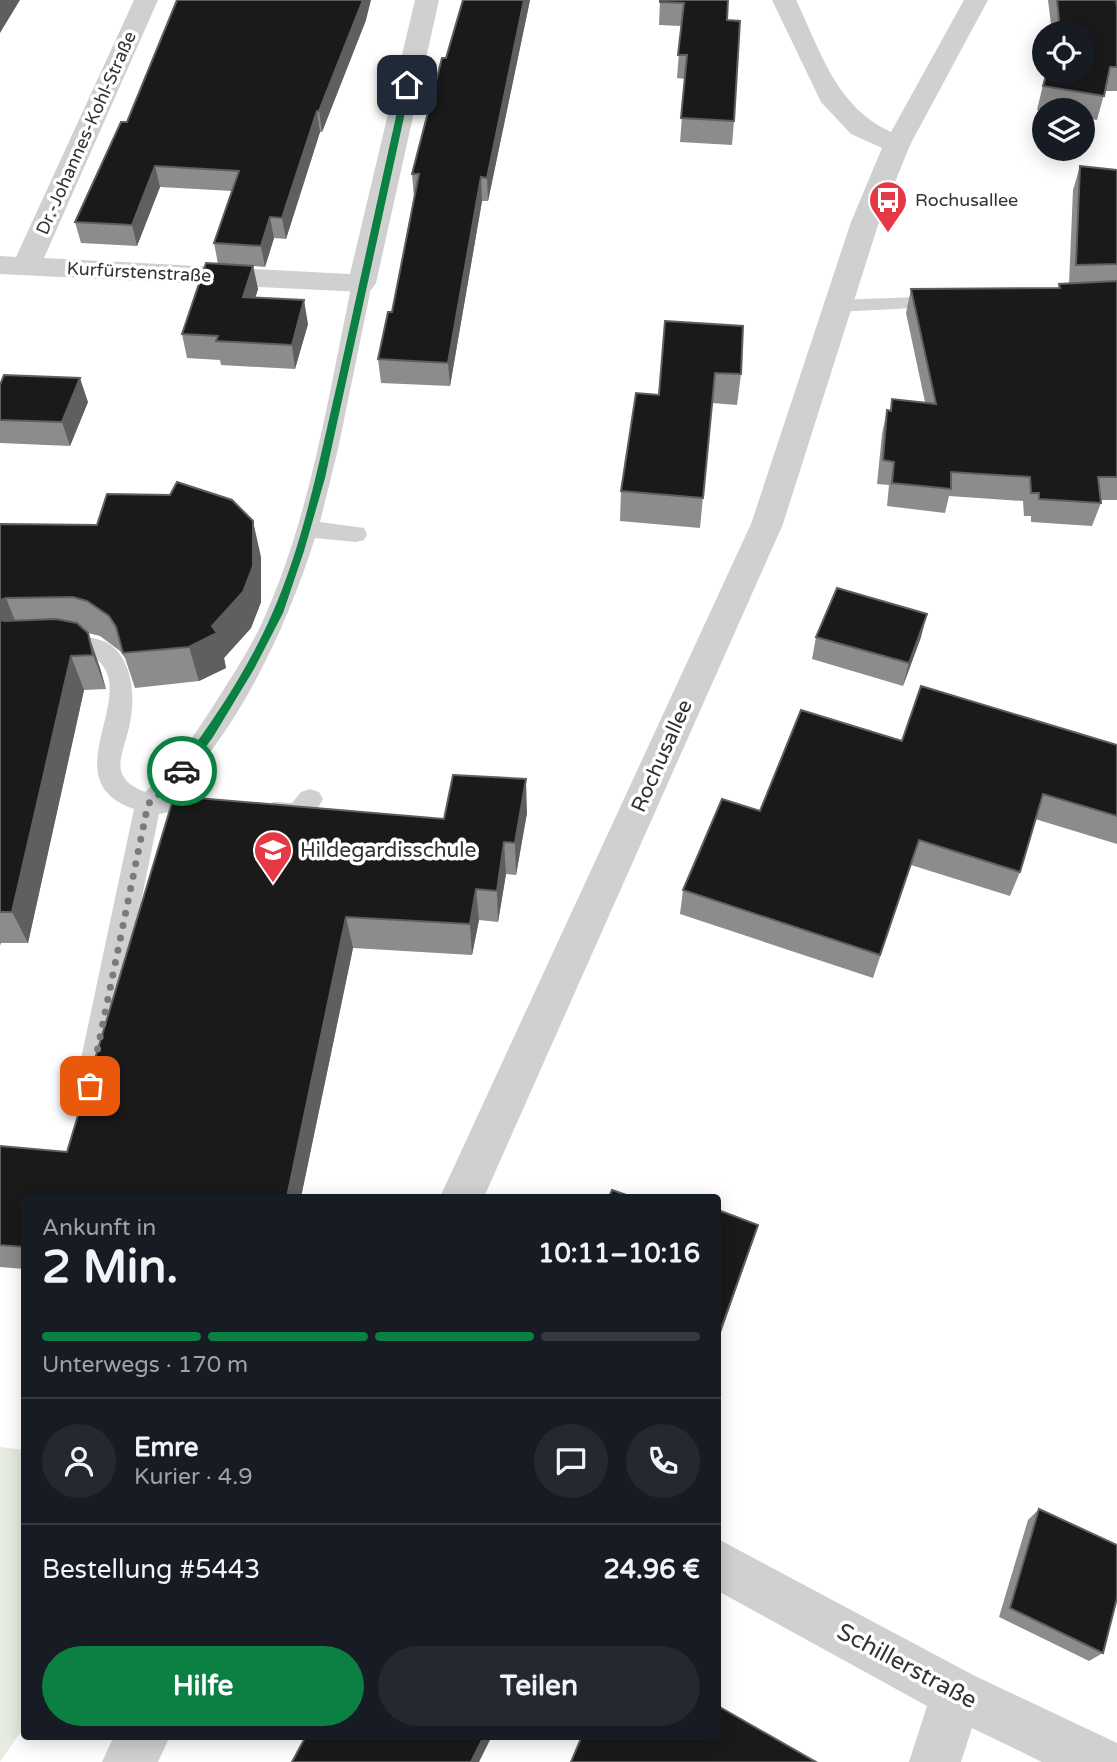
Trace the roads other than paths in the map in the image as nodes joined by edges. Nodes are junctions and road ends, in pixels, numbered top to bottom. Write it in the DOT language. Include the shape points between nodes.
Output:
graph roads {
  1 [pos="146,0"];
  2 [pos="427,0"];
  3 [pos="784,0"];
  4 [pos="976,0"];
  5 [pos="897,145"];
  6 [pos="13,266"];
  7 [pos="362,283"];
  8 [pos="963,301"];
  9 [pos="837,306"];
  10 [pos="306,529"];
  11 [pos="356,534"];
  12 [pos="30,645"];
  13 [pos="310,799"];
  14 [pos="187,803"];
  15 [pos="148,804"];
  16 [pos="257,810"];
  17 [pos="85,1110"];
  18 [pos="463,1194"];
  19 [pos="721,1566"];
  20 [pos="957,1694"];
  21 [pos="142,1740"];
  22 [pos="128,1762"];
  23 [pos="935,1762"];
  24 [pos="1100,1762"];
  1 -- 6 [label="street, Dr.-Johannes-Kohl-Straße"];
  2 -- 7 [label="street"];
  3 -- 5 [label="street" via="830,97 860,128"];
  4 -- 5 [label="street, Rochusallee"];
  5 -- 9 [label="street, Rochusallee"];
  6 -- 7 [label="street, Kurfürstenstraße"];
  7 -- 10 [label="lane"];
  8 -- 9 [label="lane"];
  9 -- 18 [label="street, Rochusallee" via="767,524"];
  10 -- 11 [label="lane"];
  10 -- 15 [label="lane" via="278,613 249,669 174,781"];
  12 -- 15 [label="lane" via="86,644 113,661 120,680 120,709 108,761 111,780 125,796"];
  13 -- 16 [label="lane" via="298,814"];
  14 -- 15 [label="lane"];
  15 -- 17 [label="lane"];
  19 -- 20 [label="street, Schillerstraße"];
  20 -- 23 [label="street"];
  20 -- 24 [label="street, Schillerstraße"];
  21 -- 22 [label="street"];
}
